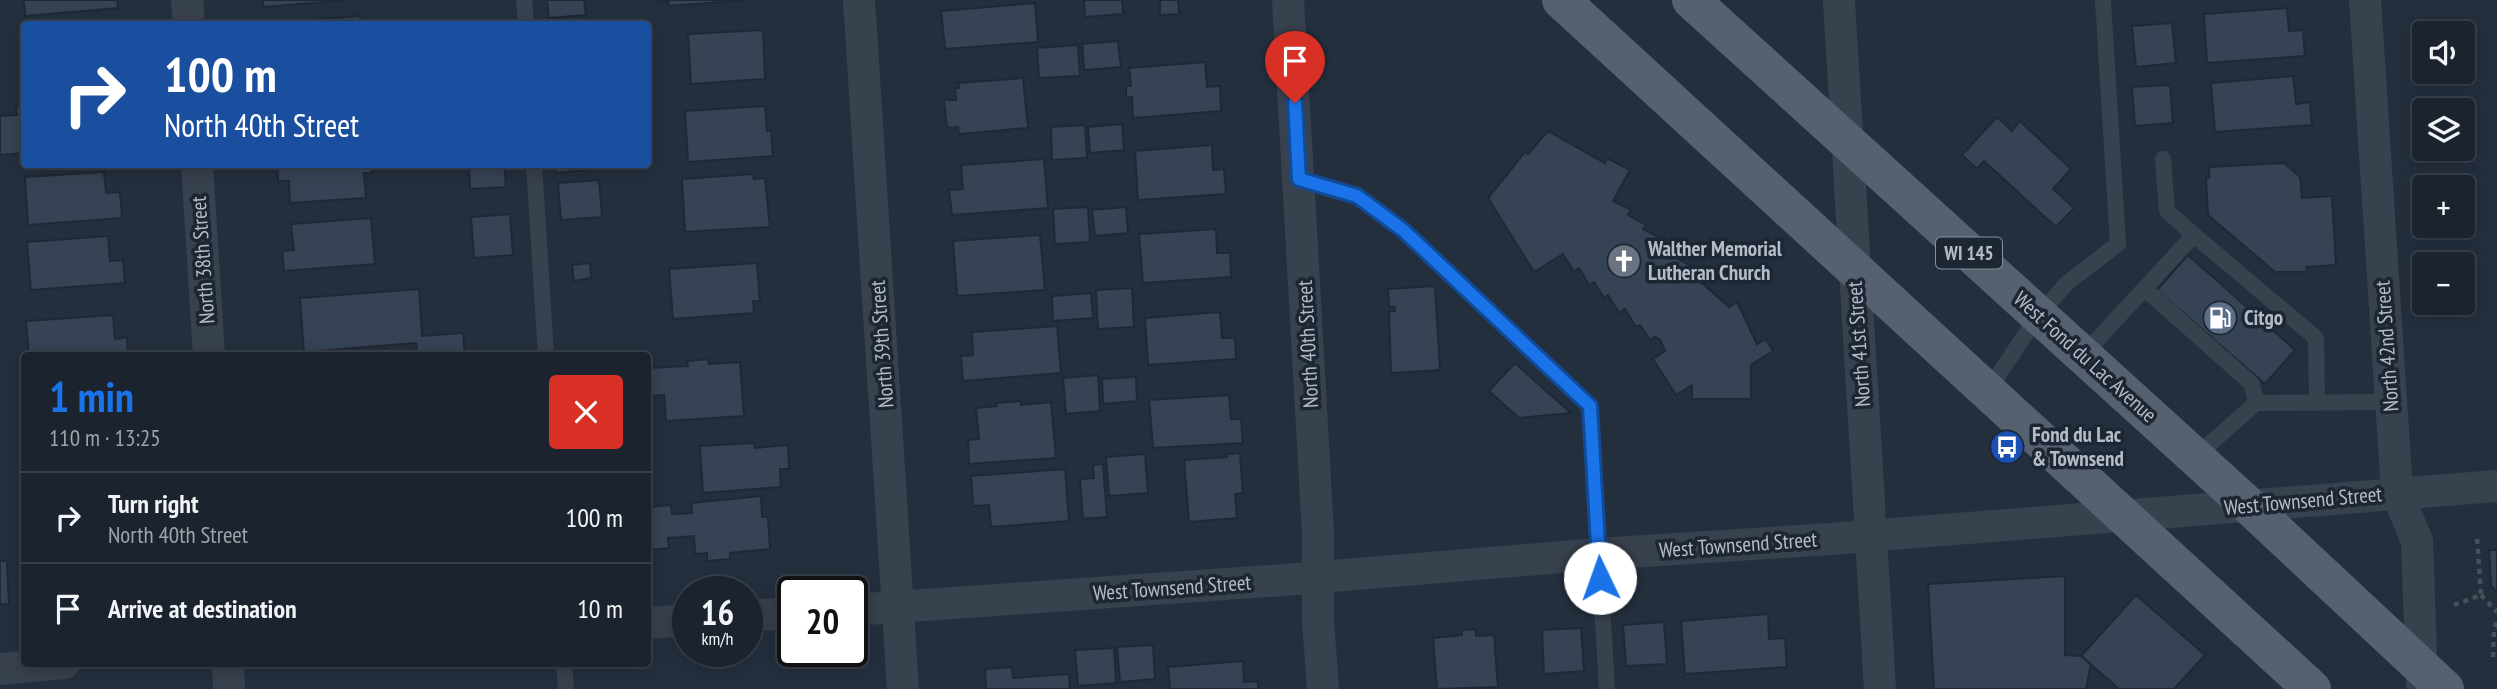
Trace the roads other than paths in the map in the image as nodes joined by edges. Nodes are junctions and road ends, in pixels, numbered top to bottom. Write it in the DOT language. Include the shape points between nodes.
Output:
graph roads {
  1 [pos="187,0"];
  2 [pos="524,0"];
  3 [pos="859,0"];
  4 [pos="1288,0"];
  5 [pos="1561,0"];
  6 [pos="1839,0"];
  7 [pos="2103,0"];
  8 [pos="2365,0"];
  9 [pos="1702,4"];
  10 [pos="189,21"];
  11 [pos="526,21"];
  12 [pos="1846,140"];
  13 [pos="2163,159"];
  14 [pos="197,168"];
  15 [pos="534,168"];
  16 [pos="1299,179"];
  17 [pos="2194,235"];
  18 [pos="1855,268"];
  19 [pos="2145,289"];
  20 [pos="2038,316"];
  21 [pos="209,352"];
  22 [pos="546,352"];
  23 [pos="2083,355"];
  24 [pos="1988,390"];
  25 [pos="2391,402"];
  26 [pos="2256,403"];
  27 [pos="2317,403"];
  28 [pos="2195,457"];
  29 [pos="2497,486"];
  30 [pos="2397,493"];
  31 [pos="2248,505"];
  32 [pos="2122,515"];
  33 [pos="1871,535"];
  34 [pos="1599,554"];
  35 [pos="1318,576"];
  36 [pos="899,607"];
  37 [pos="868,609"];
  38 [pos="672,621"];
  39 [pos="651,623"];
  40 [pos="21,667"];
  41 [pos="228,667"];
  42 [pos="565,667"];
  43 [pos="0,669"];
  44 [pos="2429,682"];
  45 [pos="229,689"];
  46 [pos="566,689"];
  47 [pos="903,689"];
  48 [pos="1322,689"];
  49 [pos="1607,689"];
  50 [pos="1880,689"];
  51 [pos="2312,689"];
  1 -- 10 [label="street"];
  2 -- 11 [label="lane"];
  3 -- 36 [label="street, North 39th Street"];
  4 -- 16 [label="street, North 40th Street"];
  5 -- 18 [label="main road"];
  6 -- 12 [label="street, North 41st Street"];
  7 -- 20 [label="lane" via="2118,244 2067,282"];
  8 -- 25 [label="street, North 42nd Street"];
  9 -- 12 [label="main road, West Fond du Lac Avenue / WI 145"];
  12 -- 18 [label="street, North 41st Street"];
  12 -- 20 [label="main road, West Fond du Lac Avenue / WI 145"];
  13 -- 17 [label="lane" via="2167,211"];
  14 -- 21 [label="street, North 38th Street"];
  15 -- 22 [label="lane"];
  16 -- 34 [label="lane" via="1357,196 1403,230 1590,406"];
  16 -- 35 [label="street, North 40th Street"];
  17 -- 19 [label="lane"];
  17 -- 27 [label="lane" via="2316,338"];
  18 -- 24 [label="main road"];
  18 -- 33 [label="street, North 41st Street"];
  19 -- 23 [label="lane"];
  19 -- 26 [label="lane" via="2252,384"];
  20 -- 23 [label="main road, West Fond du Lac Avenue / WI 145"];
  20 -- 24 [label="lane"];
  23 -- 28 [label="main road, West Fond du Lac Avenue / WI 145"];
  24 -- 32 [label="main road"];
  25 -- 27 [label="lane"];
  25 -- 30 [label="street, North 42nd Street"];
  26 -- 27 [label="lane"];
  26 -- 28 [label="lane"];
  28 -- 31 [label="main road, West Fond du Lac Avenue / WI 145"];
  29 -- 30 [label="street, West Townsend Street"];
  30 -- 31 [label="street, West Townsend Street"];
  30 -- 44 [label="street, North 42nd Street" via="2417,541"];
  31 -- 32 [label="street, West Townsend Street"];
  31 -- 44 [label="main road, West Fond du Lac Avenue / WI 145"];
  32 -- 33 [label="street, West Townsend Street"];
  32 -- 51 [label="main road"];
  33 -- 34 [label="street, West Townsend Street"];
  33 -- 50 [label="street, North 41st Street"];
  34 -- 35 [label="street, West Townsend Street"];
  34 -- 49 [label="lane"];
  35 -- 36 [label="street, West Townsend Street"];
  35 -- 48 [label="street, North 40th Street"];
  36 -- 37 [label="street, West Townsend Street"];
  36 -- 47 [label="street, North 39th Street"];
  38 -- 39 [label="street"];
  40 -- 43 [label="street"];
  41 -- 45 [label="street"];
  42 -- 46 [label="lane"];
}
